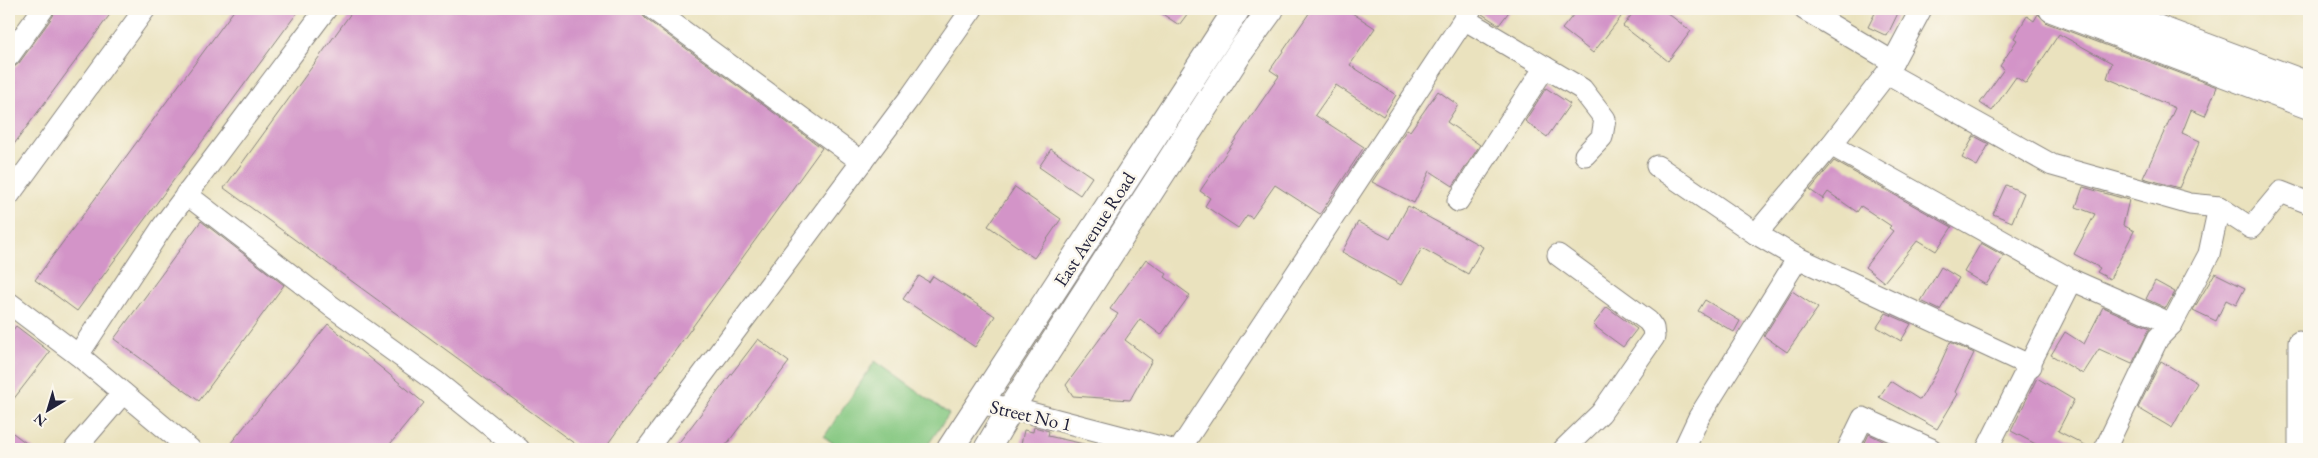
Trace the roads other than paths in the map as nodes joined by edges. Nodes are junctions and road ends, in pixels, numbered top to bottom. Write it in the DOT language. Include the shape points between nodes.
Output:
graph roads {
  1 [pos="43,9"];
  2 [pos="145,9"];
  3 [pos="326,9"];
  4 [pos="653,9"];
  5 [pos="972,9"];
  6 [pos="1237,9"];
  7 [pos="1271,9"];
  8 [pos="1804,9"];
  9 [pos="1921,9"];
  10 [pos="2052,9"];
  11 [pos="2106,9"];
  12 [pos="1468,14"];
  13 [pos="9,56"];
  14 [pos="1545,67"];
  15 [pos="1890,68"];
  16 [pos="2309,85"];
  17 [pos="2309,106"];
  18 [pos="1831,145"];
  19 [pos="1585,155"];
  20 [pos="862,162"];
  21 [pos="1657,166"];
  22 [pos="186,194"];
  23 [pos="9,195"];
  24 [pos="1458,202"];
  25 [pos="2309,203"];
  26 [pos="2219,207"];
  27 [pos="1756,234"];
  28 [pos="1558,255"];
  29 [pos="1798,258"];
  30 [pos="2072,280"];
  31 [pos="9,302"];
  32 [pos="2172,324"];
  33 [pos="2298,342"];
  34 [pos="78,355"];
  35 [pos="2031,366"];
  36 [pos="122,392"];
  37 [pos="980,404"];
  38 [pos="1011,408"];
  39 [pos="75,449"];
  40 [pos="190,449"];
  41 [pos="519,449"];
  42 [pos="647,449"];
  43 [pos="950,449"];
  44 [pos="987,449"];
  45 [pos="1168,449"];
  46 [pos="1180,449"];
  47 [pos="1564,449"];
  48 [pos="1684,449"];
  49 [pos="1848,449"];
  50 [pos="1931,449"];
  51 [pos="1987,449"];
  52 [pos="2105,449"];
  53 [pos="2298,449"];
  1 -- 13 [label="street"];
  2 -- 23 [label="street"];
  3 -- 22 [label="street"];
  4 -- 20 [label="street"];
  5 -- 20 [label="street"];
  6 -- 37 [label="main road, East Avenue Road"];
  7 -- 38 [label="main road, East Avenue Road"];
  8 -- 15 [label="street"];
  9 -- 15 [label="street"];
  10 -- 17 [label="main road"];
  11 -- 16 [label="main road"];
  12 -- 14 [label="street"];
  12 -- 46 [label="street"];
  14 -- 19 [label="street" via="1582,89 1605,119 1602,137"];
  14 -- 24 [label="street"];
  15 -- 18 [label="street"];
  15 -- 26 [label="street" via="2052,165 2190,204"];
  18 -- 27 [label="street"];
  18 -- 30 [label="street"];
  20 -- 42 [label="street"];
  21 -- 27 [label="street"];
  22 -- 34 [label="street"];
  22 -- 41 [label="street" via="435,381"];
  25 -- 26 [label="street" via="2281,192 2251,228"];
  26 -- 32 [label="street" via="2209,254"];
  27 -- 29 [label="street"];
  28 -- 47 [label="street" via="1648,322 1654,337 1601,413"];
  29 -- 35 [label="street"];
  29 -- 48 [label="street" via="1699,417"];
  30 -- 32 [label="street"];
  30 -- 35 [label="street"];
  31 -- 34 [label="street"];
  32 -- 52 [label="street" via="2158,338"];
  33 -- 53 [label="street"];
  34 -- 36 [label="street"];
  35 -- 51 [label="street"];
  36 -- 39 [label="street"];
  36 -- 40 [label="street"];
  37 -- 38 [label="street, Street No 1"];
  37 -- 43 [label="main road, East Avenue Road"];
  38 -- 44 [label="main road, East Avenue Road"];
  38 -- 45 [label="street, Street No 1"];
  49 -- 50 [label="street" via="1863,418"];
}
